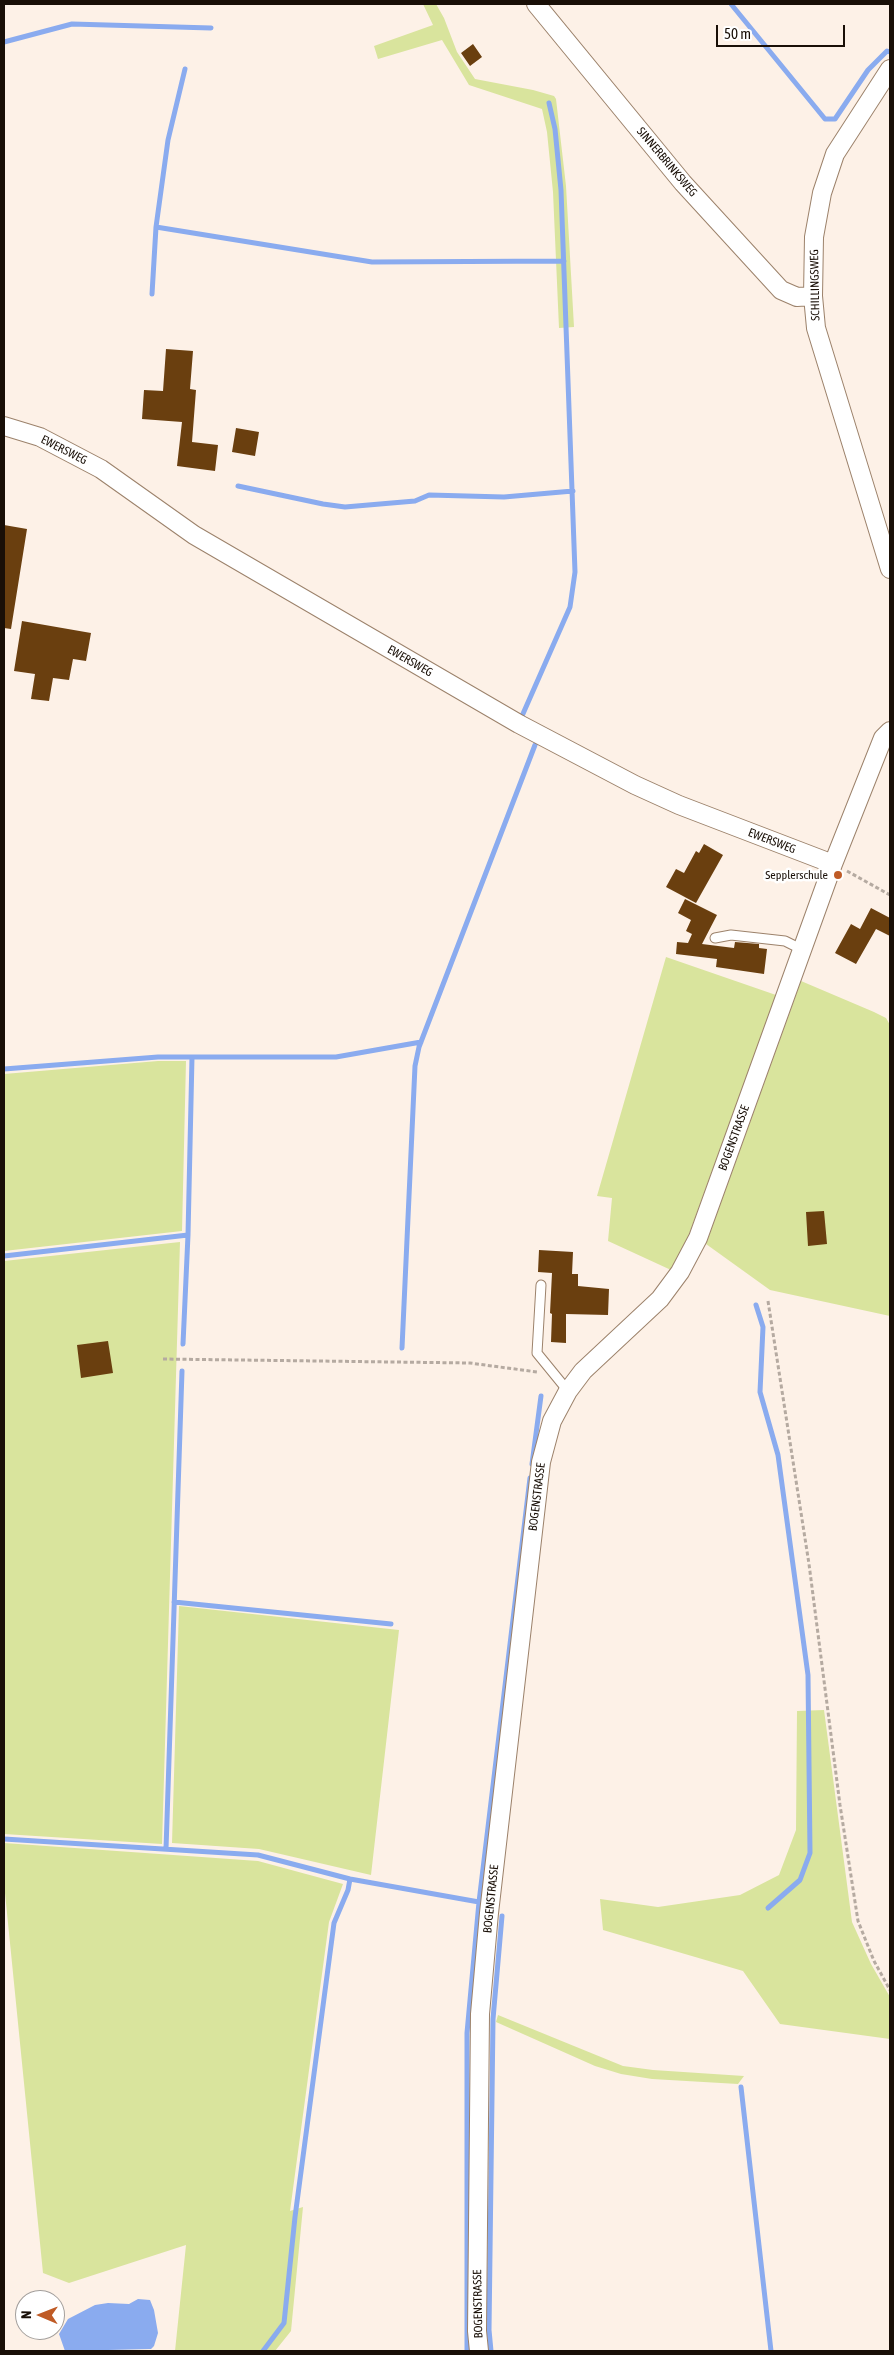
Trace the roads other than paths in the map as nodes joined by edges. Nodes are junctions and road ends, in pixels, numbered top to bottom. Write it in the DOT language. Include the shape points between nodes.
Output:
graph roads {
  1 [pos="536,4"];
  2 [pos="890,69"];
  3 [pos="813,296"];
  4 [pos="4,426"];
  5 [pos="890,569"];
  6 [pos="890,731"];
  7 [pos="833,864"];
  8 [pos="714,938"];
  9 [pos="803,950"];
  10 [pos="541,1285"];
  11 [pos="568,1391"];
  12 [pos="480,2351"];
  1 -- 3 [label="street, SINNERBRINKSWEG" via="683,183 781,290 797,297"];
  2 -- 3 [label="street, SCHILLINGSWEG" via="835,154 822,193 814,237"];
  3 -- 5 [label="street, SCHILLINGSWEG" via="816,328"];
  4 -- 7 [label="street, EWERSWEG" via="40,437 101,469 194,536 519,724 635,786"];
  6 -- 7 [label="street, BOGENSTRASSE" via="882,738"];
  7 -- 9 [label="street, BOGENSTRASSE"];
  8 -- 9 [label="lane" via="731,935 784,941"];
  9 -- 11 [label="street, BOGENSTRASSE" via="698,1238 680,1272 660,1299 583,1371"];
  10 -- 11 [label="lane" via="536,1353"];
  11 -- 12 [label="street, BOGENSTRASSE" via="552,1421 541,1462 489,1913 480,2014 477,2331"];
}
